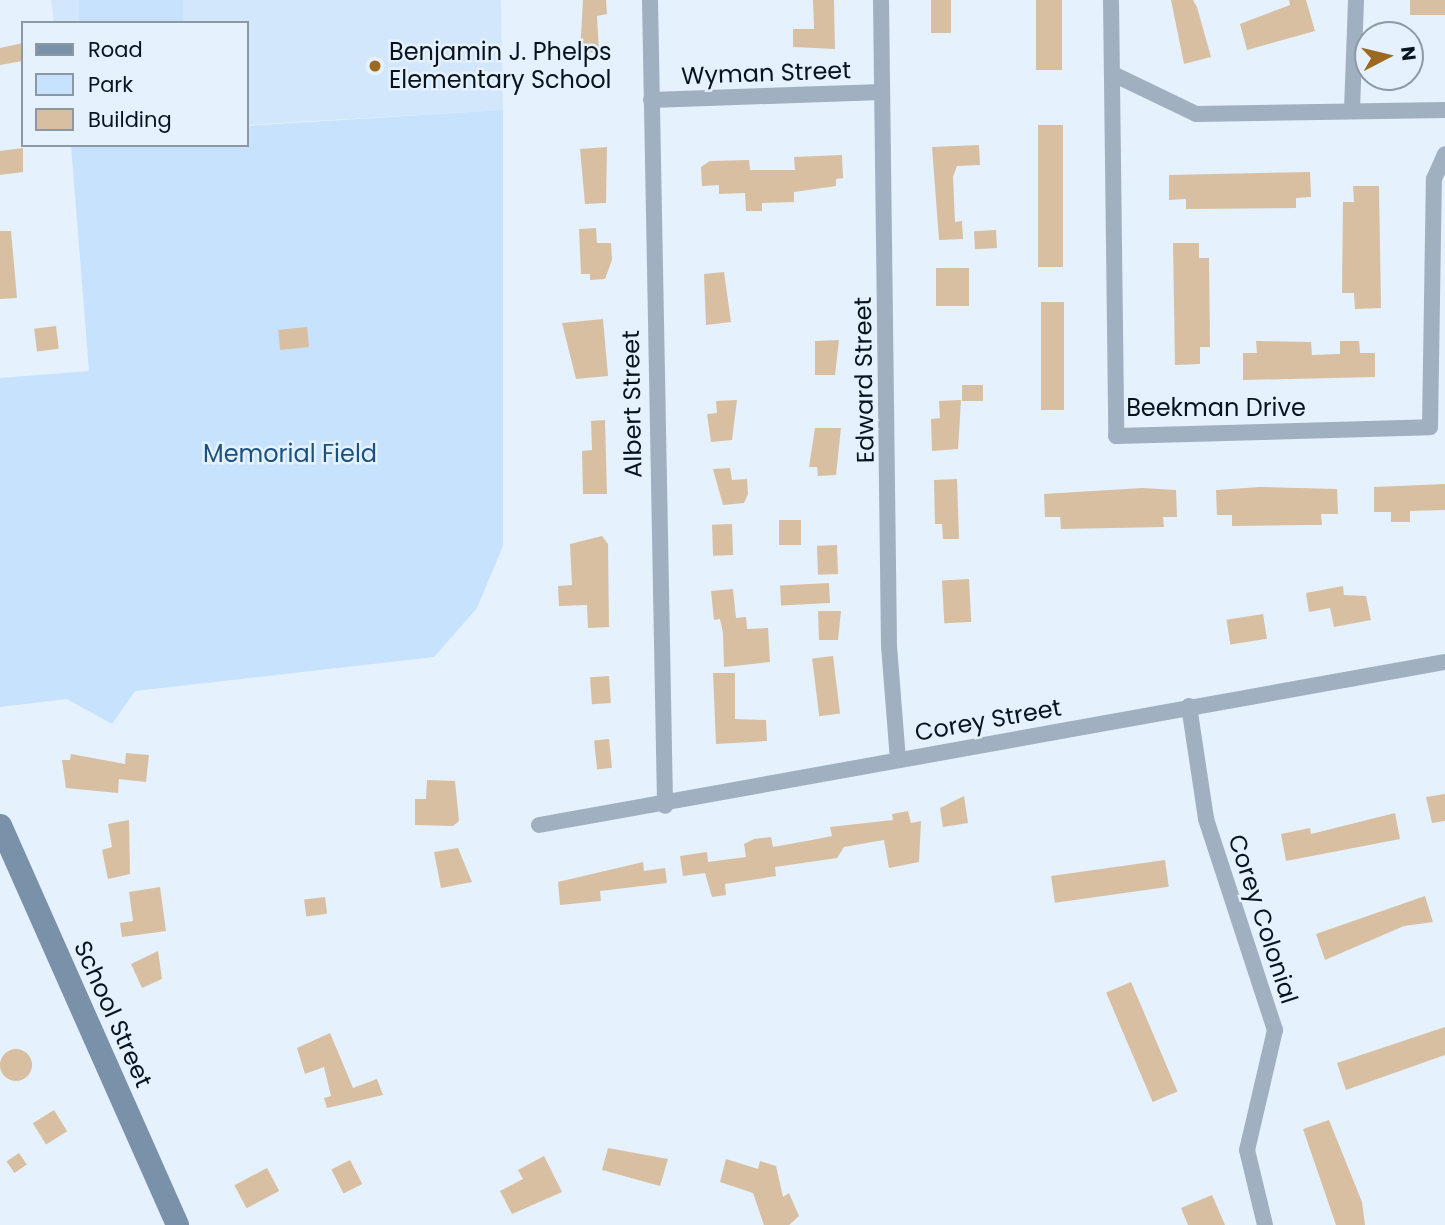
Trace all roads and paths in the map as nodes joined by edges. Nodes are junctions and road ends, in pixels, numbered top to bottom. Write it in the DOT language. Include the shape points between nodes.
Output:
graph roads {
  1 [pos="650,0"];
  2 [pos="881,0"];
  3 [pos="1111,0"];
  4 [pos="1356,0"];
  5 [pos="1113,74"];
  6 [pos="882,92"];
  7 [pos="651,100"];
  8 [pos="1352,110"];
  9 [pos="1445,110"];
  10 [pos="1445,154"];
  11 [pos="1445,662"];
  12 [pos="1189,706"];
  13 [pos="898,760"];
  14 [pos="665,806"];
  15 [pos="0,825"];
  16 [pos="540,825"];
  17 [pos="177,1225"];
  18 [pos="1265,1225"];
  1 -- 7 [label="street, Albert Street"];
  2 -- 6 [label="street, Edward Street"];
  3 -- 5 [label="street, Beekman Drive"];
  4 -- 8 [label="street"];
  5 -- 8 [label="street" via="1196,114"];
  5 -- 10 [label="street, Beekman Drive" via="1116,436 1430,427 1434,179"];
  6 -- 7 [label="street, Wyman Street"];
  6 -- 13 [label="street, Edward Street" via="890,646"];
  7 -- 14 [label="street, Albert Street"];
  8 -- 9 [label="street"];
  11 -- 12 [label="street, Corey Street"];
  12 -- 13 [label="street, Corey Street"];
  12 -- 18 [label="street, Corey Colonial" via="1206,819 1275,1030 1247,1150"];
  13 -- 14 [label="street, Corey Street"];
  14 -- 16 [label="street, Corey Street"];
  15 -- 17 [label="street, School Street"];
}
